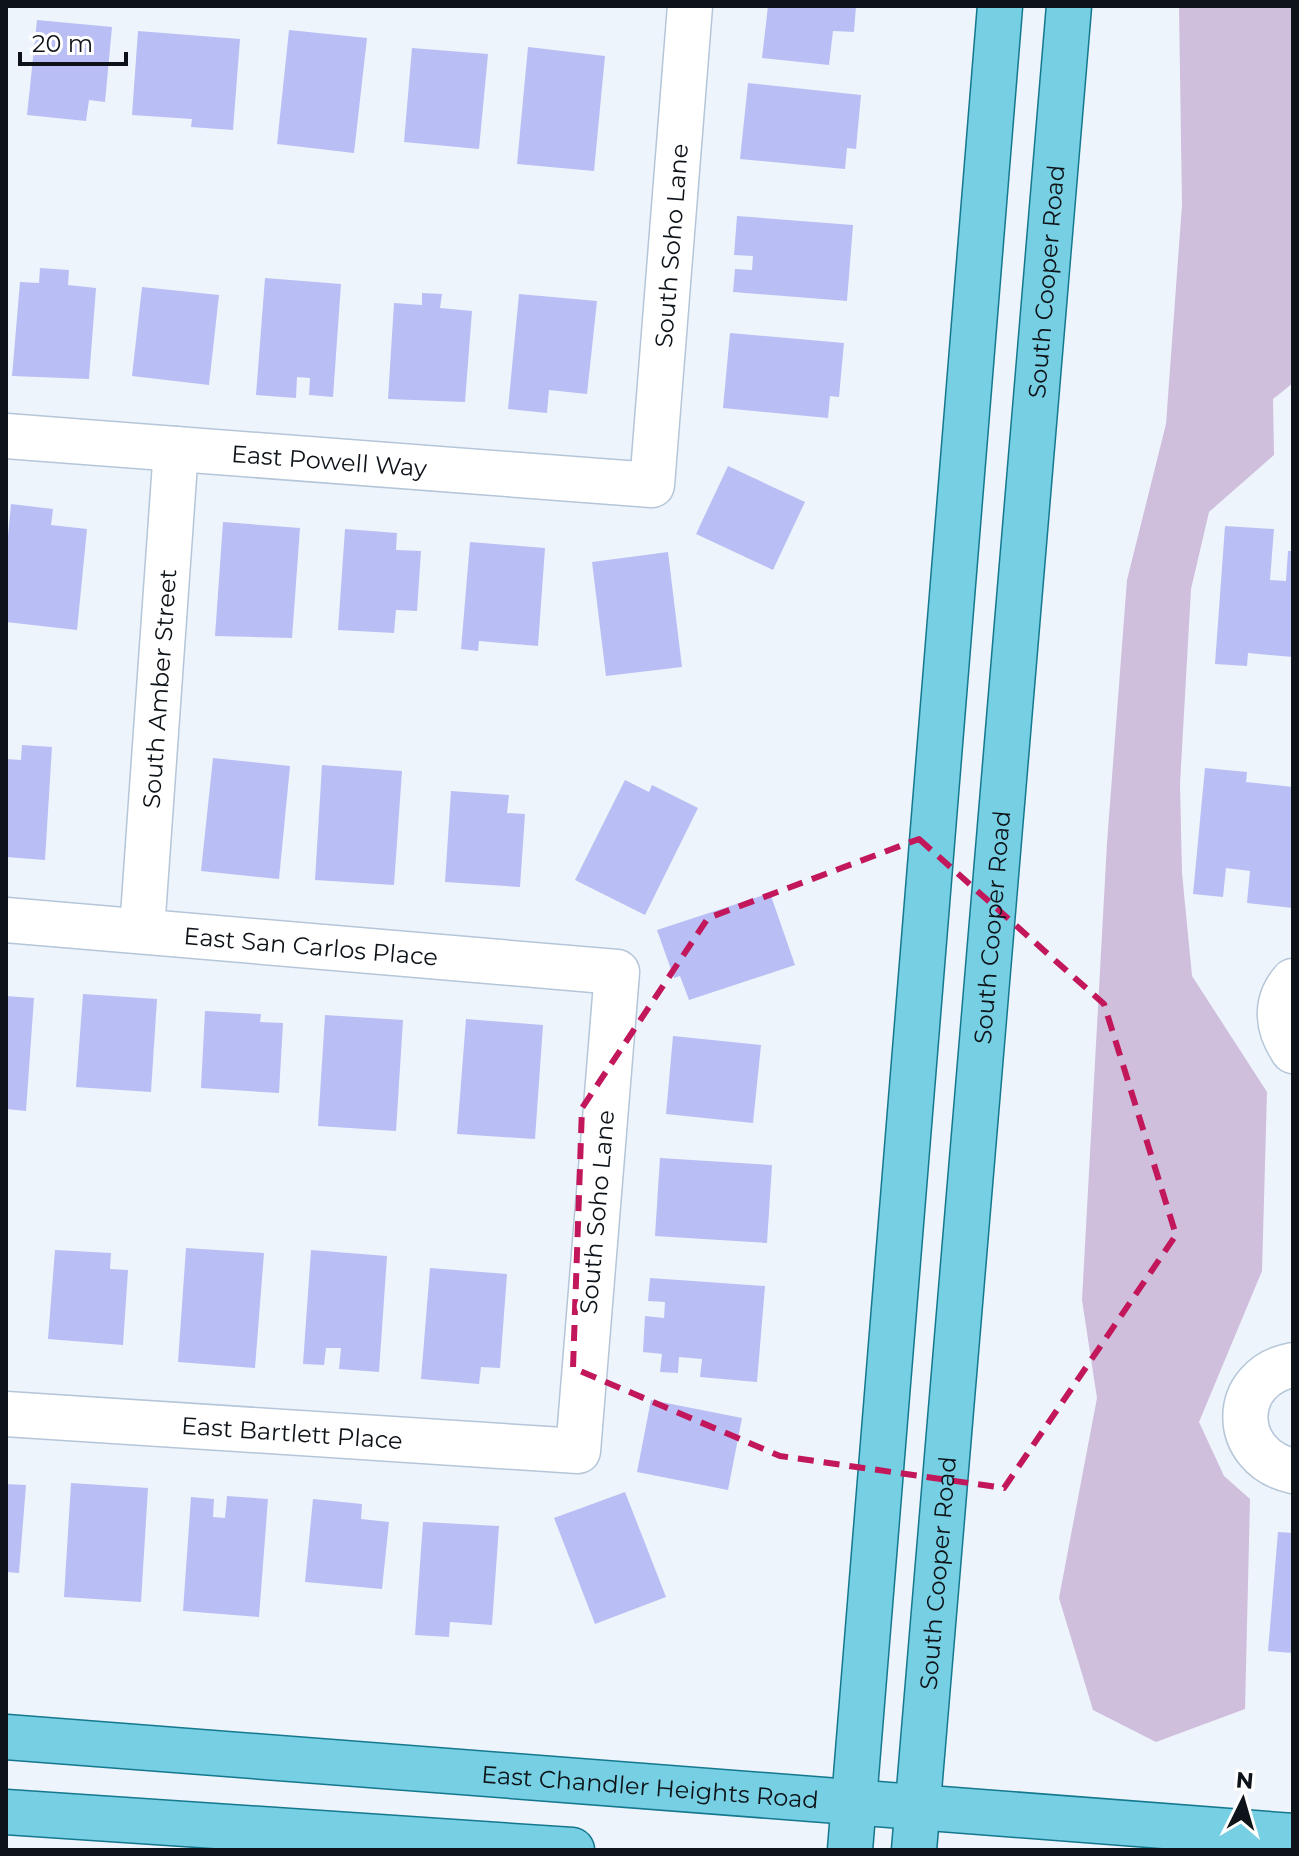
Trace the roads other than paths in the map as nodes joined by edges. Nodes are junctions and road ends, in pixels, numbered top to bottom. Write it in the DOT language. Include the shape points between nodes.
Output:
graph roads {
  1 [pos="690,6"];
  2 [pos="1000,6"];
  3 [pos="1069,6"];
  4 [pos="6,436"];
  5 [pos="176,449"];
  6 [pos="652,485"];
  7 [pos="6,920"];
  8 [pos="142,930"];
  9 [pos="617,972"];
  10 [pos="1293,981"];
  11 [pos="1293,1051"];
  12 [pos="1293,1365"];
  13 [pos="6,1414"];
  14 [pos="578,1451"];
  15 [pos="1293,1471"];
  16 [pos="6,1737"];
  17 [pos="855,1801"];
  18 [pos="918,1806"];
  19 [pos="6,1812"];
  20 [pos="1293,1836"];
  21 [pos="572,1850"];
  22 [pos="850,1850"];
  23 [pos="914,1850"];
  1 -- 6 [label="street, South Soho Lane"];
  2 -- 17 [label="main road"];
  3 -- 18 [label="main road, South Cooper Road"];
  4 -- 5 [label="street, East Powell Way"];
  5 -- 6 [label="street, East Powell Way"];
  5 -- 8 [label="street, South Amber Street"];
  7 -- 8 [label="street, East San Carlos Place"];
  8 -- 9 [label="street, East San Carlos Place"];
  9 -- 14 [label="street, South Soho Lane"];
  10 -- 11 [label="street" via="1280,1005 1279,1021"];
  12 -- 15 [label="street" via="1273,1370 1258,1382 1245,1413 1253,1446 1264,1459"];
  13 -- 14 [label="street, East Bartlett Place"];
  16 -- 17 [label="main road, East Chandler Heights Road"];
  17 -- 18 [label="main road, East Chandler Heights Road"];
  17 -- 22 [label="main road"];
  18 -- 20 [label="main road, East Chandler Heights Road"];
  18 -- 23 [label="main road, South Cooper Road"];
  19 -- 21 [label="main road"];
}
